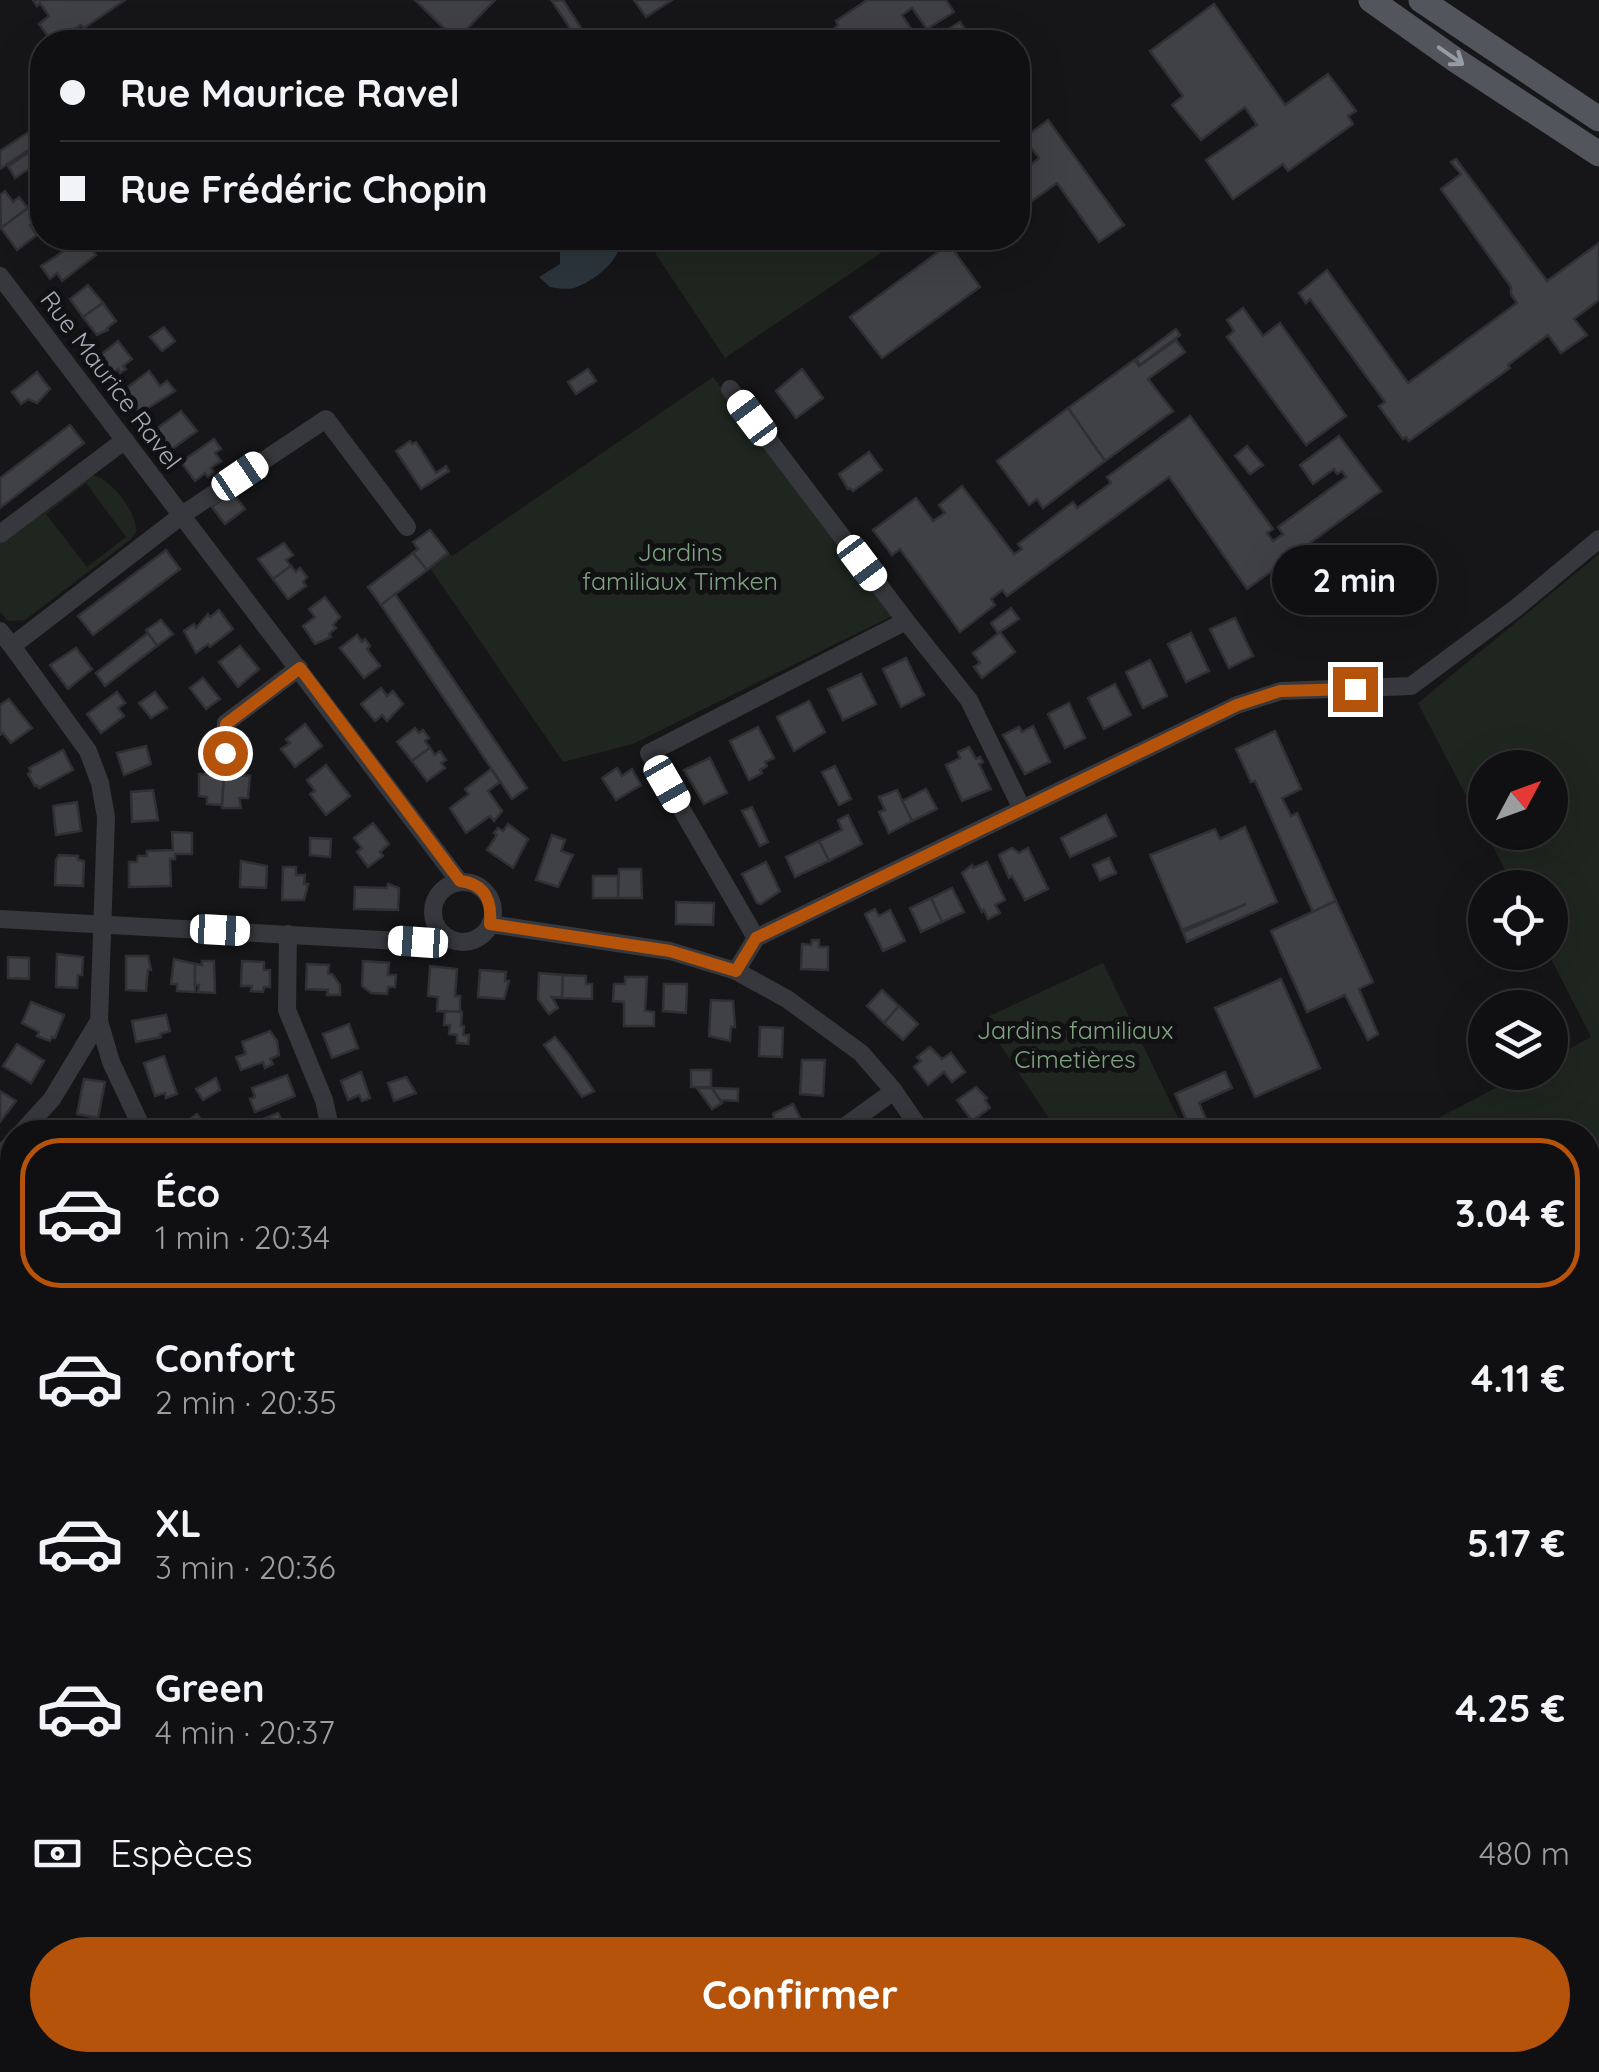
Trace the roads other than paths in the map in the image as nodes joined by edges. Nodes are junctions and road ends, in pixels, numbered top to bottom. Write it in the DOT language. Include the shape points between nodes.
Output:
graph roads {
  1 [pos="1371,0"];
  2 [pos="1421,0"];
  3 [pos="1599,119"];
  4 [pos="1599,154"];
  5 [pos="0,276"];
  6 [pos="730,389"];
  7 [pos="125,440"];
  8 [pos="182,514"];
  9 [pos="407,528"];
  10 [pos="0,534"];
  11 [pos="1599,539"];
  12 [pos="906,621"];
  13 [pos="6,639"];
  14 [pos="300,668"];
  15 [pos="225,753"];
  16 [pos="1022,809"];
  17 [pos="460,881"];
  18 [pos="0,919"];
  19 [pos="100,922"];
  20 [pos="490,924"];
  21 [pos="288,934"];
  22 [pos="444,937"];
  23 [pos="756,938"];
  24 [pos="736,971"];
  25 [pos="99,1022"];
  26 [pos="894,1091"];
  27 [pos="33,1120"];
  28 [pos="138,1120"];
  29 [pos="328,1120"];
  30 [pos="854,1120"];
  31 [pos="914,1120"];
  1 -- 4 [label="main road, one-way"];
  2 -- 3 [label="main road"];
  5 -- 7 [label="street, Rue Maurice Ravel"];
  6 -- 12 [label="street"];
  7 -- 8 [label="street, Rue Maurice Ravel"];
  7 -- 10 [label="street"];
  8 -- 9 [label="street" via="326,419"];
  8 -- 13 [label="street"];
  8 -- 14 [label="street, Rue Maurice Ravel"];
  11 -- 16 [label="street" via="1411,686 1280,691 1237,705"];
  12 -- 16 [label="street" via="969,700"];
  12 -- 23 [label="street" via="650,754"];
  13 -- 19 [label="street" via="88,751 100,783 106,817"];
  14 -- 15 [label="street" via="226,724"];
  14 -- 17 [label="street, Rue Maurice Ravel"];
  16 -- 23 [label="street"];
  17 -- 20 [label="street" via="472,882 490,901"];
  17 -- 22 [label="street" via="437,897 434,919"];
  18 -- 19 [label="street"];
  19 -- 21 [label="street"];
  19 -- 25 [label="street"];
  20 -- 22 [label="street" via="472,941"];
  20 -- 24 [label="street" via="670,951"];
  21 -- 22 [label="street" via="418,942"];
  21 -- 29 [label="street" via="286,1010"];
  23 -- 24 [label="street"];
  24 -- 26 [label="street" via="861,1053"];
  25 -- 27 [label="street"];
  25 -- 28 [label="street"];
  26 -- 30 [label="street"];
  26 -- 31 [label="street"];
}
